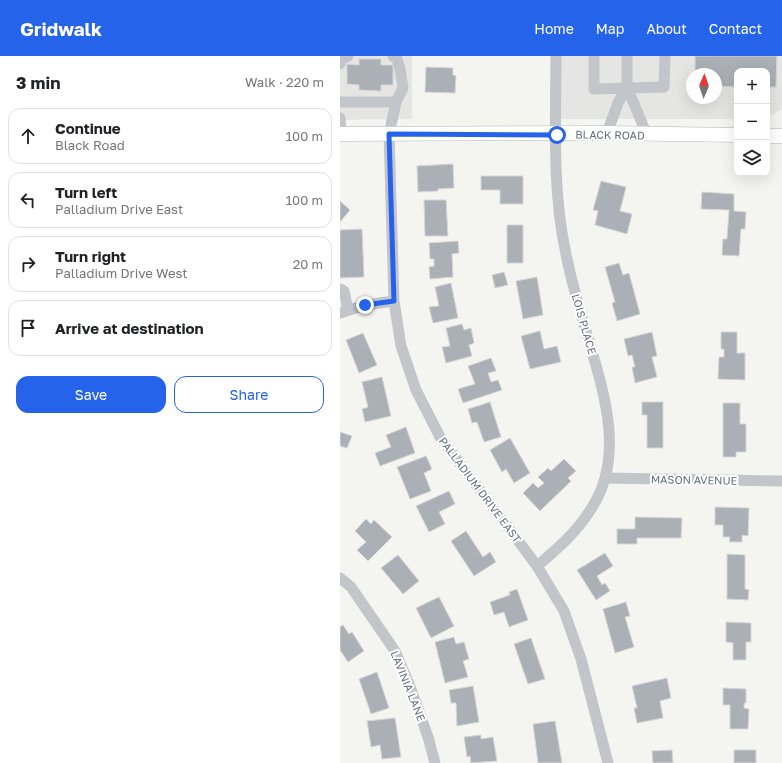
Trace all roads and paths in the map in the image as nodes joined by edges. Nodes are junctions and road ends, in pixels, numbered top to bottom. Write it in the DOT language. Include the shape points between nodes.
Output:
graph roads {
  1 [pos="348,56"];
  2 [pos="393,56"];
  3 [pos="556,56"];
  4 [pos="594,56"];
  5 [pos="627,56"];
  6 [pos="665,56"];
  7 [pos="340,64"];
  8 [pos="627,87"];
  9 [pos="340,102"];
  10 [pos="396,102"];
  11 [pos="340,118"];
  12 [pos="607,133"];
  13 [pos="340,134"];
  14 [pos="389,134"];
  15 [pos="557,135"];
  16 [pos="647,135"];
  17 [pos="734,136"];
  18 [pos="770,136"];
  19 [pos="782,136"];
  20 [pos="340,289"];
  21 [pos="394,301"];
  22 [pos="344,311"];
  23 [pos="605,478"];
  24 [pos="782,481"];
  25 [pos="537,566"];
  26 [pos="340,578"];
  27 [pos="435,763"];
  28 [pos="608,763"];
  1 -- 7 [label="street" via="341,60"];
  2 -- 10 [label="street, PALLADIUM DRIVE EAST" via="397,59 400,69 402,88"];
  3 -- 15 [label="street, LOIS PLACE"];
  4 -- 8 [label="street" via="594,89"];
  5 -- 8 [label="street"];
  6 -- 8 [label="street" via="664,87"];
  8 -- 12 [label="street"];
  8 -- 16 [label="street"];
  9 -- 10 [label="street"];
  10 -- 14 [label="street, PALLADIUM DRIVE EAST"];
  11 -- 13 [label="street"];
  12 -- 15 [label="main road, BLACK ROAD"];
  12 -- 16 [label="main road, BLACK ROAD"];
  13 -- 14 [label="main road, BLACK ROAD"];
  14 -- 15 [label="main road, BLACK ROAD"];
  14 -- 21 [label="street, PALLADIUM DRIVE EAST"];
  15 -- 23 [label="street, LOIS PLACE" via="558,192 564,248 577,302 604,391 610,427"];
  16 -- 17 [label="main road, BLACK ROAD"];
  18 -- 19 [label="main road"];
  20 -- 22 [label="street" via="344,292"];
  21 -- 22 [label="street"];
  21 -- 25 [label="street, PALLADIUM DRIVE EAST" via="401,346 416,390 440,437"];
  23 -- 24 [label="street, MASON AVENUE"];
  23 -- 25 [label="street, LOIS PLACE" via="592,508 569,539"];
  25 -- 28 [label="street, PALLADIUM DRIVE EAST" via="564,611 580,659"];
  26 -- 27 [label="street, LAVINIA LANE" via="351,587 396,650"];
}
